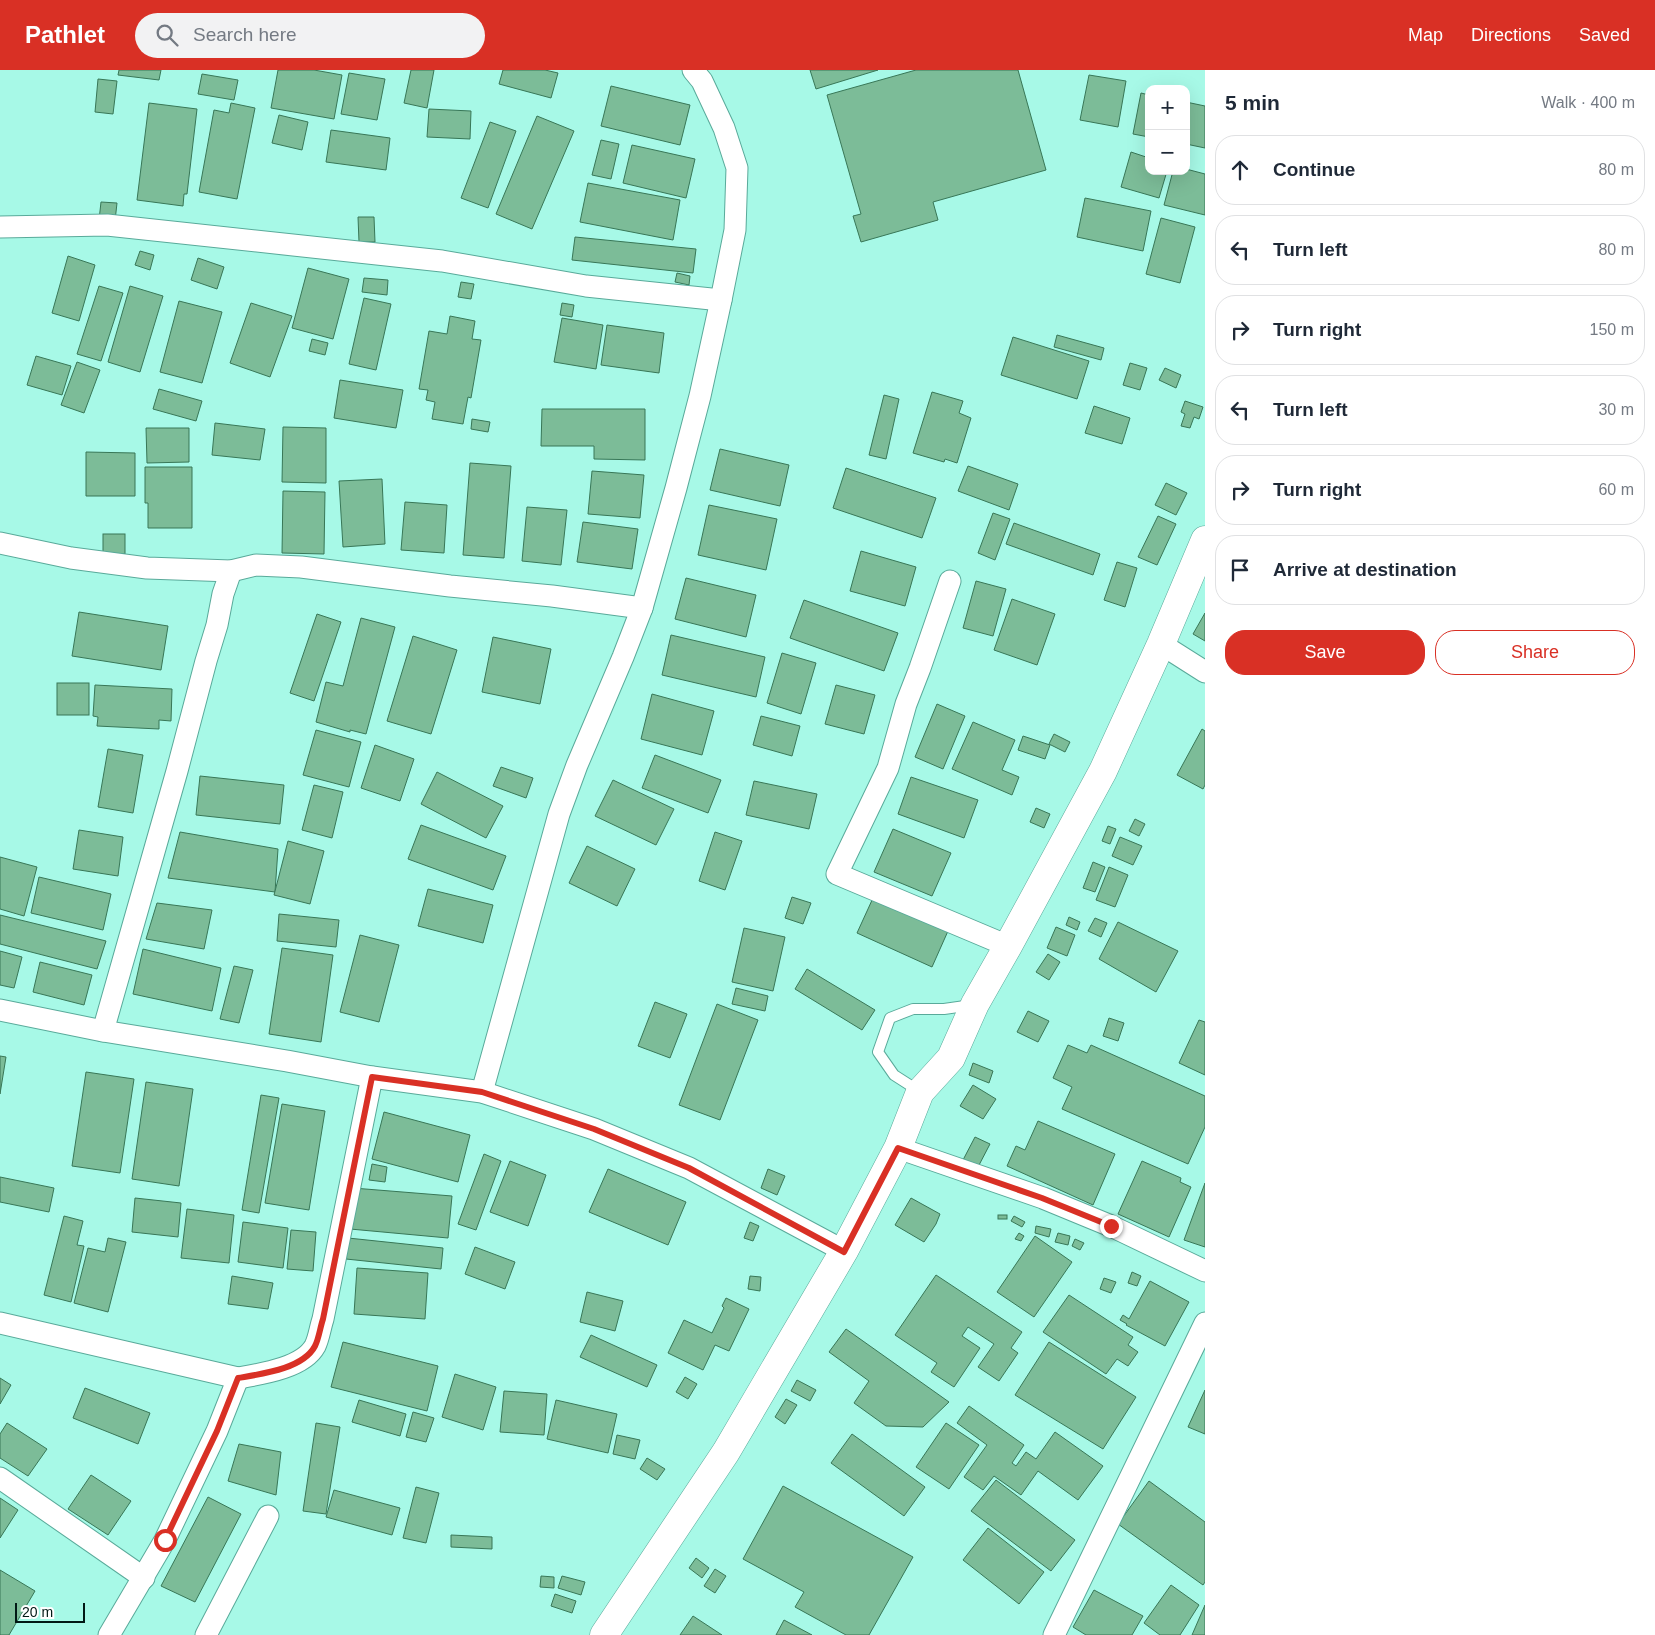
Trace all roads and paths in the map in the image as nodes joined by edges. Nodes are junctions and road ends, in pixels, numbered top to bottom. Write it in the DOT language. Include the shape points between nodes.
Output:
graph roads {
  1 [pos="693,70"];
  2 [pos="0,227"];
  3 [pos="721,300"];
  4 [pos="1205,540"];
  5 [pos="0,542"];
  6 [pos="231,571"];
  7 [pos="950,581"];
  8 [pos="642,608"];
  9 [pos="1161,644"];
  10 [pos="1205,672"];
  11 [pos="1008,946"];
  12 [pos="974,1004"];
  13 [pos="0,1010"];
  14 [pos="103,1031"];
  15 [pos="372,1077"];
  16 [pos="482,1092"];
  17 [pos="920,1092"];
  18 [pos="898,1148"];
  19 [pos="844,1252"];
  20 [pos="1205,1272"];
  21 [pos="0,1323"];
  22 [pos="1205,1323"];
  23 [pos="238,1378"];
  24 [pos="0,1478"];
  25 [pos="268,1516"];
  26 [pos="144,1578"];
  27 [pos="109,1635"];
  28 [pos="206,1635"];
  29 [pos="604,1635"];
  30 [pos="1054,1635"];
  1 -- 3 [label="street" via="702,81 724,128 738,168 735,230"];
  2 -- 3 [label="street" via="107,225 442,262 586,286"];
  3 -- 8 [label="street" via="700,396"];
  4 -- 9 [label="main road"];
  5 -- 6 [label="street" via="71,558 137,567"];
  6 -- 8 [label="street" via="256,565 301,567"];
  6 -- 14 [label="street"];
  7 -- 11 [label="street" via="906,704 888,768 837,874"];
  8 -- 16 [label="street" via="559,814"];
  9 -- 10 [label="street"];
  9 -- 11 [label="main road" via="1103,771"];
  11 -- 12 [label="main road"];
  12 -- 17 [label="main road" via="951,1058"];
  12 -- 17 [label="lane" via="944,1009 913,1009 890,1018 878,1052 894,1075"];
  13 -- 14 [label="street"];
  14 -- 15 [label="street"];
  15 -- 16 [label="street"];
  15 -- 23 [label="street" via="315,1345 298,1362 265,1374"];
  16 -- 19 [label="street" via="594,1129 689,1168"];
  17 -- 18 [label="main road"];
  18 -- 19 [label="main road"];
  18 -- 20 [label="street" via="1042,1198 1111,1226"];
  19 -- 29 [label="main road" via="726,1452"];
  21 -- 23 [label="street"];
  22 -- 30 [label="street"];
  23 -- 26 [label="street" via="217,1431"];
  24 -- 26 [label="street"];
  25 -- 28 [label="street"];
  26 -- 27 [label="street"];
}
